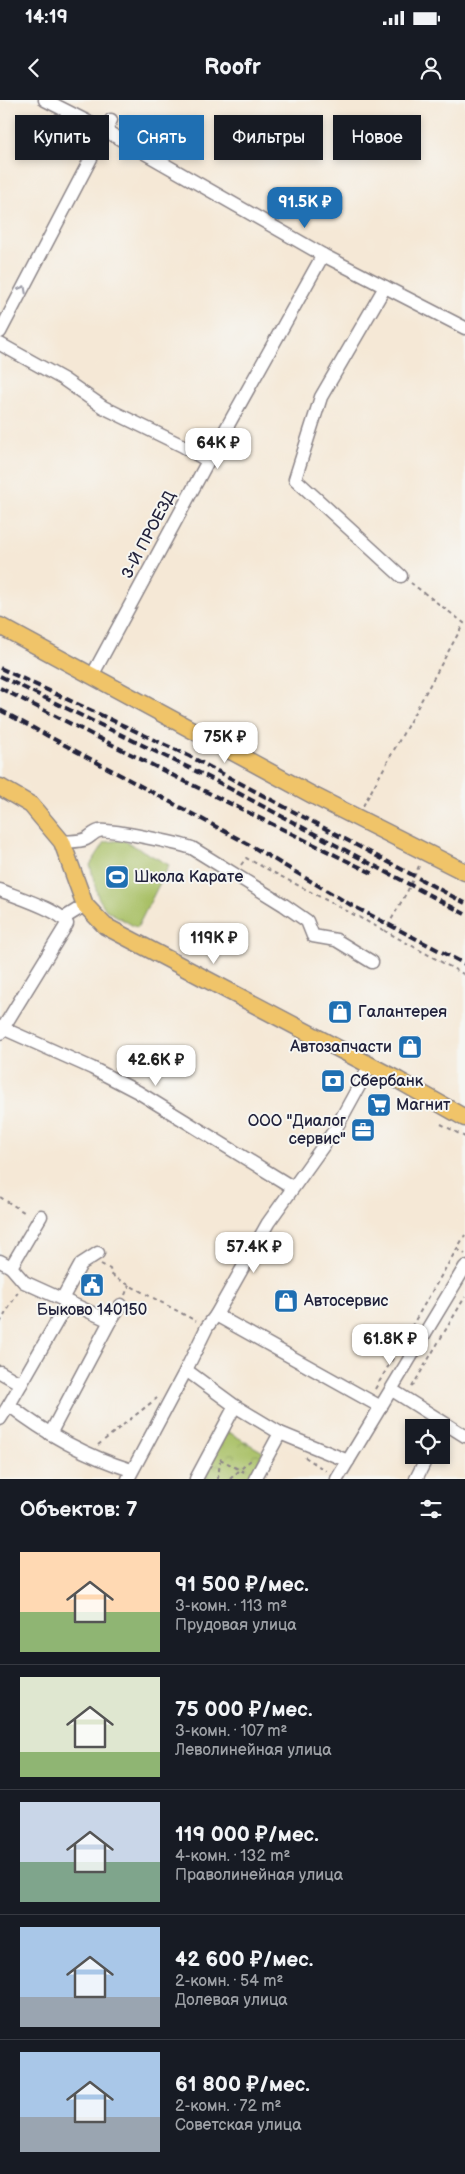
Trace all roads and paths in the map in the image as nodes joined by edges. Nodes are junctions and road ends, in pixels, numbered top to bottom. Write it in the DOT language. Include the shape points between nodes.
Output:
graph roads {
  1 [pos="45,100"];
  2 [pos="83,115"];
  3 [pos="109,125"];
  4 [pos="91,160"];
  5 [pos="323,255"];
  6 [pos="385,287"];
  7 [pos="465,328"];
  8 [pos="0,332"];
  9 [pos="0,344"];
  10 [pos="208,461"];
  11 [pos="401,576"];
  12 [pos="0,626"];
  13 [pos="92,674"];
  14 [pos="0,787"];
  15 [pos="357,818"];
  16 [pos="62,842"];
  17 [pos="427,853"];
  18 [pos="465,872"];
  19 [pos="233,875"];
  20 [pos="0,890"];
  21 [pos="85,905"];
  22 [pos="65,920"];
  23 [pos="386,931"];
  24 [pos="372,962"];
  25 [pos="465,975"];
  26 [pos="1,1029"];
  27 [pos="370,1066"];
  28 [pos="465,1118"];
  29 [pos="441,1124"];
  30 [pos="465,1138"];
  31 [pos="292,1187"];
  32 [pos="0,1198"];
  33 [pos="39,1218"];
  34 [pos="465,1235"];
  35 [pos="457,1249"];
  36 [pos="465,1254"];
  37 [pos="95,1256"];
  38 [pos="5,1264"];
  39 [pos="465,1267"];
  40 [pos="24,1282"];
  41 [pos="465,1297"];
  42 [pos="65,1300"];
  43 [pos="120,1305"];
  44 [pos="216,1315"];
  45 [pos="110,1321"];
  46 [pos="0,1323"];
  47 [pos="207,1327"];
  48 [pos="186,1370"];
  49 [pos="0,1372"];
  50 [pos="21,1384"];
  51 [pos="392,1390"];
  52 [pos="160,1395"];
  53 [pos="406,1399"];
  54 [pos="368,1400"];
  55 [pos="9,1405"];
  56 [pos="235,1406"];
  57 [pos="381,1407"];
  58 [pos="0,1419"];
  59 [pos="433,1419"];
  60 [pos="450,1429"];
  61 [pos="280,1433"];
  62 [pos="50,1434"];
  63 [pos="465,1436"];
  64 [pos="298,1452"];
  65 [pos="87,1453"];
  66 [pos="210,1453"];
  67 [pos="343,1459"];
  68 [pos="424,1464"];
  69 [pos="129,1475"];
  70 [pos="196,1479"];
  71 [pos="255,1479"];
  72 [pos="337,1479"];
  73 [pos="416,1479"];
  1 -- 2 [label="street"];
  3 -- 5 [label="street"];
  8 -- 4 [label="street, one-way"];
  5 -- 6 [label="street"];
  5 -- 10 [label="street, 3-Й ПРОЕЗД"];
  6 -- 7 [label="street"];
  6 -- 11 [label="street" via="321,397 295,479"];
  9 -- 10 [label="street" via="63,379 103,407"];
  10 -- 13 [label="street, 3-Й ПРОЕЗД"];
  11 -- 15 [label="path" via="464,624"];
  12 -- 13 [label="main road"];
  13 -- 15 [label="main road"];
  14 -- 16 [label="main road" via="31,805"];
  15 -- 17 [label="main road"];
  16 -- 19 [label="street" via="85,840 100,830 178,843 192,848"];
  16 -- 21 [label="main road"];
  17 -- 18 [label="main road"];
  17 -- 23 [label="path"];
  19 -- 23 [label="path" via="246,858"];
  19 -- 24 [label="street" via="307,921 313,936 336,940"];
  20 -- 22 [label="street"];
  21 -- 22 [label="street"];
  21 -- 27 [label="main road" via="105,926"];
  22 -- 26 [label="street" via="66,928"];
  23 -- 25 [label="path"];
  26 -- 31 [label="street" via="92,1068 138,1092"];
  27 -- 28 [label="main road"];
  27 -- 31 [label="street" via="336,1128"];
  29 -- 30 [label="path"];
  31 -- 44 [label="street"];
  32 -- 33 [label="path"];
  33 -- 38 [label="street"];
  34 -- 35 [label="path"];
  35 -- 36 [label="path"];
  35 -- 54 [label="path"];
  37 -- 42 [label="street" via="81,1264"];
  37 -- 47 [label="path" via="116,1278"];
  38 -- 40 [label="street"];
  39 -- 51 [label="street"];
  40 -- 42 [label="street"];
  40 -- 46 [label="path"];
  41 -- 53 [label="path"];
  42 -- 45 [label="street"];
  42 -- 50 [label="street"];
  43 -- 45 [label="street"];
  44 -- 47 [label="street"];
  44 -- 54 [label="street"];
  45 -- 62 [label="street"];
  47 -- 48 [label="street"];
  48 -- 56 [label="street"];
  48 -- 69 [label="street"];
  49 -- 50 [label="street"];
  50 -- 55 [label="street"];
  51 -- 53 [label="street"];
  51 -- 57 [label="street"];
  52 -- 65 [label="path"];
  53 -- 59 [label="street"];
  54 -- 57 [label="street"];
  55 -- 58 [label="street"];
  55 -- 62 [label="street"];
  56 -- 61 [label="street"];
  56 -- 66 [label="street"];
  57 -- 67 [label="street"];
  60 -- 63 [label="street"];
  61 -- 67 [label="street"];
  61 -- 71 [label="street"];
  62 -- 65 [label="street"];
  64 -- 67 [label="path" via="329,1473"];
  65 -- 69 [label="street"];
  66 -- 70 [label="street"];
  66 -- 71 [label="path"];
  67 -- 72 [label="street"];
  68 -- 73 [label="street"];
}
